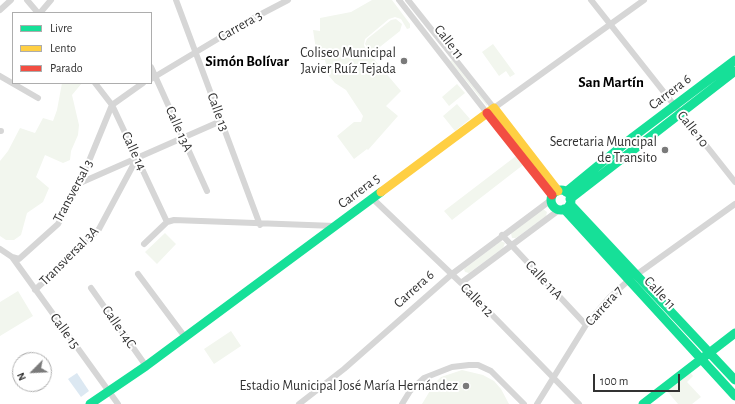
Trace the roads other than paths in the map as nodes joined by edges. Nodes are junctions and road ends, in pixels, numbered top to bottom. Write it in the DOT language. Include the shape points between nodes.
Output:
graph roads {
  1 [pos="11,0"];
  2 [pos="27,0"];
  3 [pos="51,0"];
  4 [pos="176,0"];
  5 [pos="288,0"];
  6 [pos="399,0"];
  7 [pos="408,0"];
  8 [pos="591,0"];
  9 [pos="644,0"];
  10 [pos="0,10"];
  11 [pos="38,12"];
  12 [pos="40,12"];
  13 [pos="610,25"];
  14 [pos="449,50"];
  15 [pos="196,52"];
  16 [pos="442,56"];
  17 [pos="735,60"];
  18 [pos="735,71"];
  19 [pos="0,76"];
  20 [pos="153,77"];
  21 [pos="12,83"];
  22 [pos="14,84"];
  23 [pos="96,84"];
  24 [pos="142,84"];
  25 [pos="38,98"];
  26 [pos="112,105"];
  27 [pos="674,105"];
  28 [pos="490,111"];
  29 [pos="680,114"];
  30 [pos="221,121"];
  31 [pos="183,138"];
  32 [pos="137,158"];
  33 [pos="735,182"];
  34 [pos="80,183"];
  35 [pos="207,191"];
  36 [pos="372,198"];
  37 [pos="561,200"];
  38 [pos="735,204"];
  39 [pos="167,222"];
  40 [pos="260,224"];
  41 [pos="336,226"];
  42 [pos="502,235"];
  43 [pos="144,244"];
  44 [pos="512,245"];
  45 [pos="0,249"];
  46 [pos="12,257"];
  47 [pos="138,274"];
  48 [pos="452,274"];
  49 [pos="637,275"];
  50 [pos="629,280"];
  51 [pos="461,283"];
  52 [pos="91,288"];
  53 [pos="35,290"];
  54 [pos="586,325"];
  55 [pos="735,333"];
  56 [pos="185,337"];
  57 [pos="705,355"];
  58 [pos="146,366"];
  59 [pos="553,378"];
  60 [pos="735,380"];
  61 [pos="109,392"];
  62 [pos="735,396"];
  63 [pos="90,404"];
  64 [pos="118,404"];
  65 [pos="299,404"];
  66 [pos="402,404"];
  67 [pos="524,404"];
  68 [pos="537,404"];
  69 [pos="579,404"];
  70 [pos="642,404"];
  1 -- 10 [label="street"];
  2 -- 11 [label="street"];
  3 -- 12 [label="street"];
  4 -- 15 [label="street, Calle 13"];
  5 -- 15 [label="street, Carrera 3"];
  6 -- 16 [label="street, Calle 11"];
  7 -- 14 [label="street, Calle 11"];
  8 -- 13 [label="street, Calle 10"];
  9 -- 13 [label="street, Carrera 5"];
  13 -- 27 [label="street, Calle 10"];
  13 -- 28 [label="street, Carrera 5"];
  14 -- 16 [label="street"];
  14 -- 28 [label="street, Calle 11"];
  15 -- 20 [label="street, Carrera 3"];
  15 -- 30 [label="street, Calle 13"];
  16 -- 28 [label="street, Calle 11"];
  17 -- 27 [label="main road, Carrera 6"];
  18 -- 29 [label="main road, Carrera 6"];
  19 -- 21 [label="street"];
  20 -- 31 [label="street, Calle 13A"];
  22 -- 25 [label="street"];
  23 -- 26 [label="street, Calle 14"];
  24 -- 26 [label="street"];
  26 -- 32 [label="street, Calle 14"];
  26 -- 34 [label="street, Transversal 3"];
  27 -- 29 [label="street, Calle 10"];
  27 -- 37 [label="main road, Carrera 6"];
  28 -- 36 [label="main road, Carrera 5"];
  28 -- 37 [label="main road, Calle 11"];
  29 -- 33 [label="street, Calle 10"];
  29 -- 37 [label="main road, Carrera 6"];
  30 -- 31 [label="street"];
  30 -- 40 [label="street, Calle 13"];
  31 -- 32 [label="street"];
  31 -- 35 [label="street, Calle 13A"];
  32 -- 34 [label="street"];
  32 -- 39 [label="street, Calle 14"];
  32 -- 53 [label="street, Transversal 3A" via="99,229"];
  34 -- 46 [label="street, Transversal 3" via="58,224 19,259"];
  36 -- 41 [label="main road, Carrera 5"];
  36 -- 48 [label="street, Calle 12"];
  37 -- 42 [label="street, Carrera 6"];
  37 -- 44 [label="street, Carrera 6"];
  37 -- 49 [label="main road, Calle 11"];
  37 -- 50 [label="main road, Calle 11"];
  38 -- 49 [label="street, Carrera 7"];
  39 -- 40 [label="street" via="174,220"];
  39 -- 43 [label="street"];
  40 -- 41 [label="street"];
  41 -- 56 [label="main road, Carrera 5"];
  42 -- 44 [label="street, Calle 11A"];
  42 -- 48 [label="street, Carrera 6"];
  44 -- 51 [label="street, Carrera 6"];
  44 -- 54 [label="street, Calle 11A"];
  45 -- 46 [label="street"];
  46 -- 53 [label="street, Calle 15"];
  47 -- 56 [label="street"];
  48 -- 51 [label="street, Calle 12"];
  48 -- 65 [label="street, Carrera 6" via="344,369"];
  49 -- 50 [label="street, Carrera 7"];
  49 -- 57 [label="main road, Calle 11"];
  50 -- 54 [label="street, Carrera 7"];
  50 -- 57 [label="main road, Calle 11"];
  51 -- 59 [label="street, Calle 12"];
  52 -- 58 [label="street, Calle 14C"];
  53 -- 61 [label="street, Calle 15"];
  54 -- 59 [label="street, Carrera 7"];
  55 -- 57 [label="main road"];
  56 -- 58 [label="main road, Carrera 5"];
  57 -- 60 [label="main road, Calle 11"];
  57 -- 62 [label="main road, Calle 11"];
  57 -- 70 [label="main road"];
  58 -- 61 [label="main road, Carrera 5"];
  59 -- 68 [label="street, Carrera 7"];
  59 -- 69 [label="street, Calle 12"];
  61 -- 63 [label="main road, Carrera 5"];
  61 -- 64 [label="street, Calle 15"];
  66 -- 67 [label="street" via="410,391 424,378 452,367 478,365 491,371"];
}
